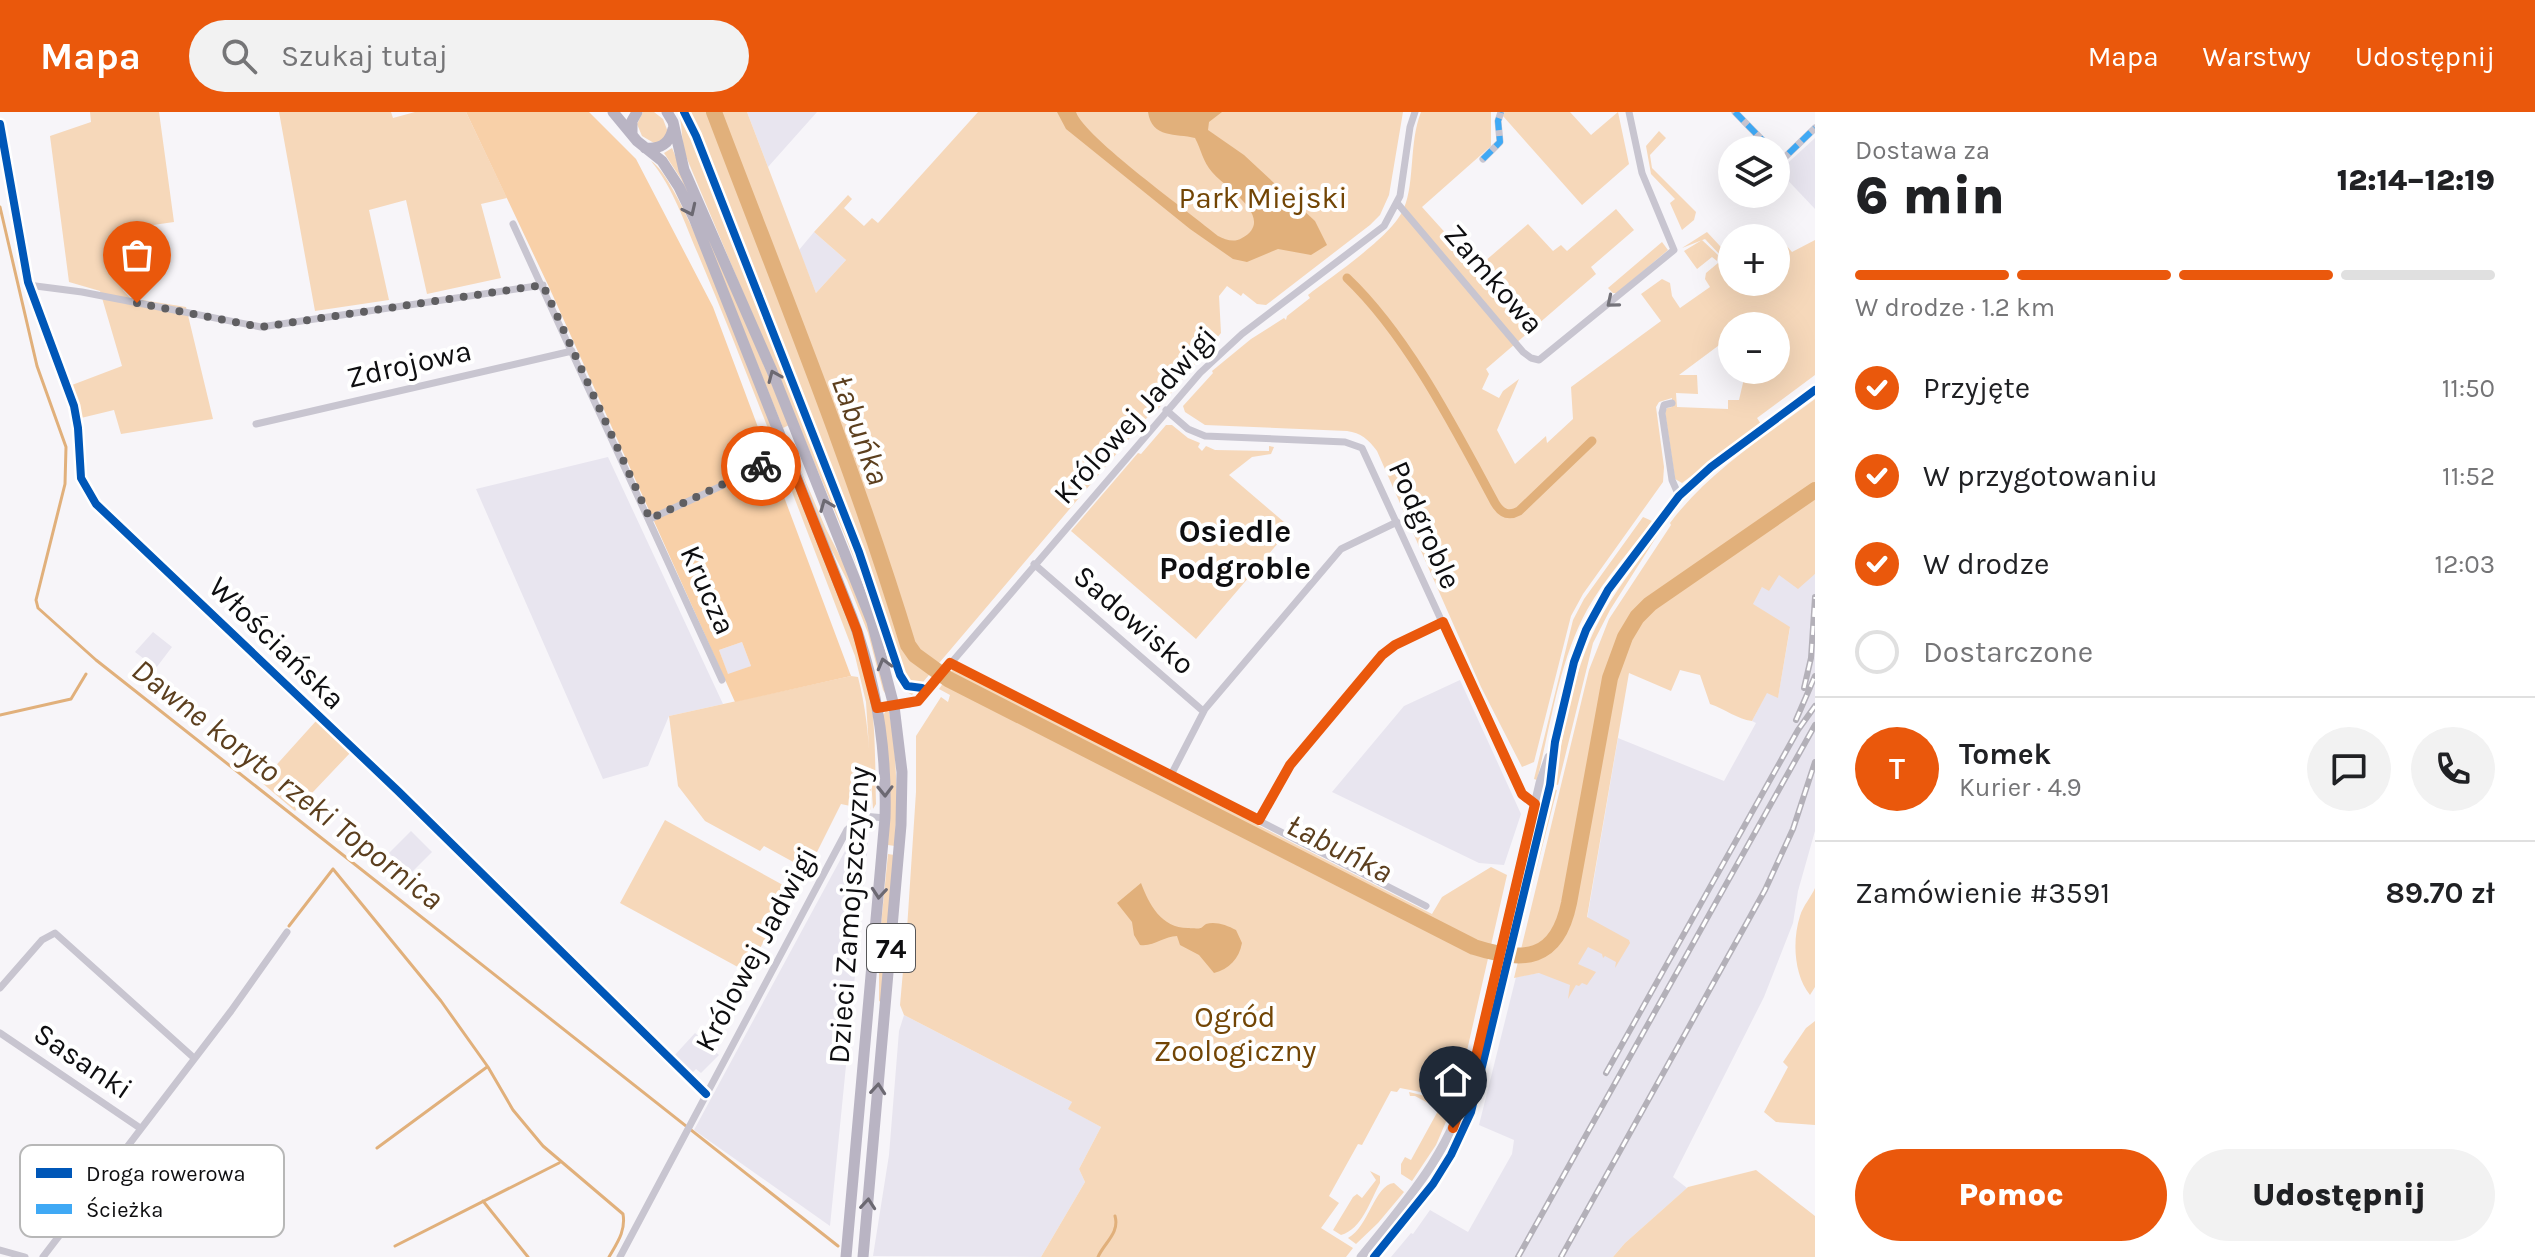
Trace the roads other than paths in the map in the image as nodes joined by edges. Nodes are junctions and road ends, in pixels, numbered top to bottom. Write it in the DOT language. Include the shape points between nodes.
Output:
graph roads {
  1 [pos="613,112"];
  2 [pos="637,112"];
  3 [pos="667,112"];
  4 [pos="1415,112"];
  5 [pos="1501,112"];
  6 [pos="1629,112"];
  7 [pos="1741,114"];
  8 [pos="0,124"];
  9 [pos="674,126"];
  10 [pos="1815,128"];
  11 [pos="1760,136"];
  12 [pos="634,137"];
  13 [pos="1790,146"];
  14 [pos="645,148"];
  15 [pos="1483,159"];
  16 [pos="1398,204"];
  17 [pos="513,224"];
  18 [pos="28,285"];
  19 [pos="543,285"];
  20 [pos="572,351"];
  21 [pos="1815,390"];
  22 [pos="1672,403"];
  23 [pos="1166,410"];
  24 [pos="256,424"];
  25 [pos="803,448"];
  26 [pos="787,454"];
  27 [pos="1679,496"];
  28 [pos="650,519"];
  29 [pos="1397,522"];
  30 [pos="1034,564"];
  31 [pos="1443,622"];
  32 [pos="948,664"];
  33 [pos="722,680"];
  34 [pos="894,706"];
  35 [pos="877,708"];
  36 [pos="1203,711"];
  37 [pos="1171,775"];
  38 [pos="1540,805"];
  39 [pos="885,818"];
  40 [pos="1259,820"];
  41 [pos="1426,906"];
  42 [pos="287,932"];
  43 [pos="1499,976"];
  44 [pos="0,988"];
  45 [pos="0,1033"];
  46 [pos="194,1058"];
  47 [pos="706,1094"];
  48 [pos="140,1128"];
  49 [pos="127,1145"];
  50 [pos="58,1237"];
  51 [pos="0,1250"];
  52 [pos="25,1257"];
  53 [pos="43,1257"];
  54 [pos="620,1257"];
  55 [pos="846,1257"];
  56 [pos="863,1257"];
  57 [pos="1361,1257"];
  58 [pos="1374,1257"];
  1 -- 12 [label="main road, 74"];
  2 -- 12 [label="main road" via="631,126"];
  3 -- 9 [label="main road, 74"];
  4 -- 16 [label="street, Królowej Jadwigi"];
  5 -- 15 [label="street" via="1500,142"];
  6 -- 16 [label="street, Zamkowa, one-way" via="1644,180 1672,253 1548,355 1535,360 1523,352"];
  7 -- 11 [label="street"];
  8 -- 18 [label="street, Włościańska"];
  9 -- 14 [label="main road" via="663,146"];
  25 -- 9 [label="main road, Dzieci Zamojszczyzny / 74, one-way" via="684,170"];
  10 -- 13 [label="street"];
  12 -- 14 [label="main road, 74"];
  14 -- 26 [label="main road, Dzieci Zamojszczyzny / 74, one-way" via="662,161 694,218"];
  16 -- 23 [label="street, Królowej Jadwigi" via="1378,232 1237,337"];
  17 -- 19 [label="street, Krucza"];
  18 -- 19 [label="street" via="261,327"];
  18 -- 47 [label="street, Włościańska" via="74,406 81,478 96,504"];
  19 -- 20 [label="street, Krucza"];
  20 -- 24 [label="street, Zdrojowa"];
  20 -- 28 [label="street, Krucza"];
  21 -- 27 [label="street"];
  22 -- 27 [label="street" via="1664,405 1662,413"];
  23 -- 29 [label="street, Podgroble" via="1200,435 1359,446"];
  23 -- 30 [label="street, Królowej Jadwigi"];
  25 -- 26 [label="street, Krucza"];
  34 -- 25 [label="main road, Dzieci Zamojszczyzny / 74, one-way" via="866,606"];
  26 -- 28 [label="street, Krucza"];
  26 -- 35 [label="main road, Dzieci Zamojszczyzny / 74" via="857,631"];
  27 -- 38 [label="street" via="1590,622 1574,662"];
  28 -- 33 [label="street, Krucza"];
  29 -- 31 [label="street, Podgroble"];
  29 -- 36 [label="street" via="1341,549"];
  30 -- 32 [label="street, Królowej Jadwigi"];
  30 -- 36 [label="street, Sadowisko"];
  31 -- 38 [label="street, Podgroble" via="1522,794"];
  31 -- 40 [label="street" via="1382,655 1290,765"];
  32 -- 34 [label="street, Królowej Jadwigi" via="918,701"];
  32 -- 37 [label="street"];
  34 -- 35 [label="street, Królowej Jadwigi"];
  56 -- 34 [label="main road, Dzieci Zamojszczyzny / 74, one-way" via="901,825 902,772"];
  35 -- 39 [label="main road, Dzieci Zamojszczyzny / 74, one-way"];
  36 -- 37 [label="street"];
  37 -- 40 [label="street"];
  38 -- 43 [label="street"];
  39 -- 47 [label="street, Królowej Jadwigi" via="863,816 847,830"];
  39 -- 55 [label="main road, Dzieci Zamojszczyzny / 74, one-way"];
  40 -- 41 [label="street"];
  42 -- 46 [label="street"];
  43 -- 57 [label="street" via="1449,1138 1420,1184"];
  43 -- 58 [label="street" via="1478,1088 1462,1132 1433,1184"];
  44 -- 46 [label="street" via="42,940 55,933"];
  45 -- 48 [label="street, Sasanki"];
  46 -- 48 [label="street"];
  47 -- 54 [label="street, Królowej Jadwigi"];
  48 -- 49 [label="street"];
  50 -- 53 [label="street"];
  51 -- 52 [label="street"];
}
